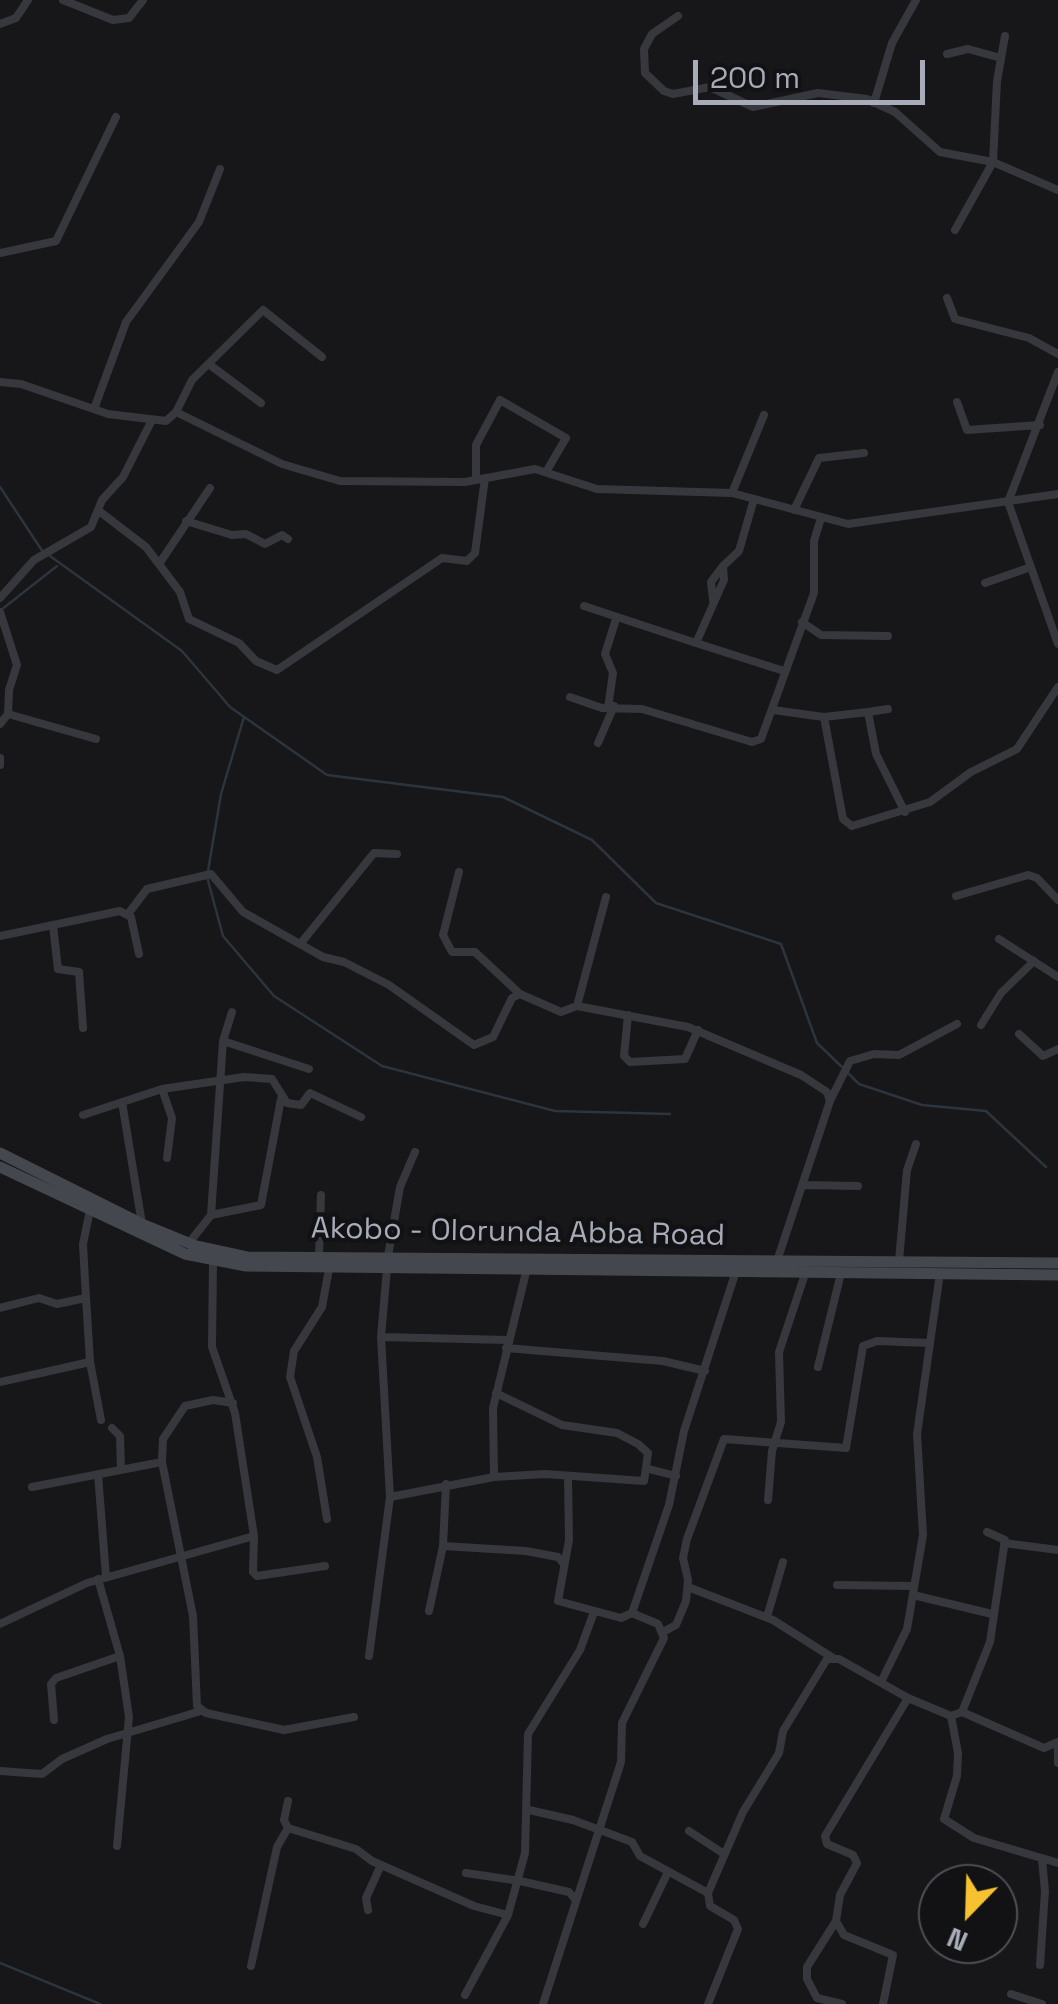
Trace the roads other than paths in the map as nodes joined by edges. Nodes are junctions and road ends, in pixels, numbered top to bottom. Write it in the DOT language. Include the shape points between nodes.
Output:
graph roads {
  1 [pos="28,0"];
  2 [pos="63,0"];
  3 [pos="142,0"];
  4 [pos="916,0"];
  5 [pos="678,16"];
  6 [pos="0,24"];
  7 [pos="1005,36"];
  8 [pos="947,54"];
  9 [pos="1001,58"];
  10 [pos="874,103"];
  11 [pos="116,117"];
  12 [pos="993,162"];
  13 [pos="220,169"];
  14 [pos="1058,190"];
  15 [pos="955,230"];
  16 [pos="0,253"];
  17 [pos="947,298"];
  18 [pos="1058,354"];
  19 [pos="322,357"];
  20 [pos="210,365"];
  21 [pos="1058,372"];
  22 [pos="0,382"];
  23 [pos="956,402"];
  24 [pos="261,403"];
  25 [pos="94,409"];
  26 [pos="176,412"];
  27 [pos="764,415"];
  28 [pos="152,420"];
  29 [pos="1040,425"];
  30 [pos="864,453"];
  31 [pos="546,472"];
  32 [pos="480,479"];
  33 [pos="210,488"];
  34 [pos="732,493"];
  35 [pos="1058,494"];
  36 [pos="754,499"];
  37 [pos="1008,502"];
  38 [pos="99,510"];
  39 [pos="794,510"];
  40 [pos="821,518"];
  41 [pos="186,521"];
  42 [pos="288,539"];
  43 [pos="159,564"];
  44 [pos="1031,567"];
  45 [pos="985,583"];
  46 [pos="0,598"];
  47 [pos="584,606"];
  48 [pos="0,612"];
  49 [pos="616,620"];
  50 [pos="802,622"];
  51 [pos="888,636"];
  52 [pos="696,643"];
  53 [pos="1058,644"];
  54 [pos="784,671"];
  55 [pos="1058,687"];
  56 [pos="570,698"];
  57 [pos="611,707"];
  58 [pos="888,709"];
  59 [pos="773,710"];
  60 [pos="868,712"];
  61 [pos="8,714"];
  62 [pos="824,718"];
  63 [pos="0,724"];
  64 [pos="96,739"];
  65 [pos="598,743"];
  66 [pos="905,812"];
  67 [pos="397,854"];
  68 [pos="458,872"];
  69 [pos="956,896"];
  70 [pos="606,897"];
  71 [pos="1058,900"];
  72 [pos="128,914"];
  73 [pos="53,925"];
  74 [pos="0,936"];
  75 [pos="1000,939"];
  76 [pos="300,943"];
  77 [pos="140,954"];
  78 [pos="1034,961"];
  79 [pos="1058,977"];
  80 [pos="520,994"];
  81 [pos="577,1006"];
  82 [pos="232,1012"];
  83 [pos="628,1015"];
  84 [pos="956,1024"];
  85 [pos="982,1025"];
  86 [pos="82,1028"];
  87 [pos="698,1030"];
  88 [pos="1019,1034"];
  89 [pos="224,1040"];
  90 [pos="1058,1049"];
  91 [pos="309,1069"];
  92 [pos="221,1077"];
  93 [pos="162,1089"];
  94 [pos="281,1099"];
  95 [pos="830,1100"];
  96 [pos="122,1102"];
  97 [pos="83,1115"];
  98 [pos="361,1117"];
  99 [pos="916,1144"];
  100 [pos="415,1152"];
  101 [pos="0,1154"];
  102 [pos="167,1158"];
  103 [pos="0,1166"];
  104 [pos="804,1185"];
  105 [pos="858,1186"];
  106 [pos="321,1195"];
  107 [pos="90,1210"];
  108 [pos="211,1214"];
  109 [pos="142,1224"];
  110 [pos="189,1243"];
  111 [pos="319,1256"];
  112 [pos="213,1262"];
  113 [pos="299,1262"];
  114 [pos="388,1262"];
  115 [pos="777,1262"];
  116 [pos="899,1262"];
  117 [pos="1058,1263"];
  118 [pos="526,1268"];
  119 [pos="995,1268"];
  120 [pos="329,1269"];
  121 [pos="736,1271"];
  122 [pos="841,1273"];
  123 [pos="940,1273"];
  124 [pos="805,1274"];
  125 [pos="1058,1275"];
  126 [pos="86,1298"];
  127 [pos="0,1308"];
  128 [pos="381,1337"];
  129 [pos="930,1343"];
  130 [pos="506,1344"];
  131 [pos="90,1362"];
  132 [pos="818,1367"];
  133 [pos="705,1371"];
  134 [pos="0,1382"];
  135 [pos="496,1393"];
  136 [pos="232,1403"];
  137 [pos="100,1420"];
  138 [pos="112,1428"];
  139 [pos="773,1444"];
  140 [pos="162,1462"];
  141 [pos="121,1468"];
  142 [pos="649,1468"];
  143 [pos="98,1474"];
  144 [pos="676,1476"];
  145 [pos="494,1477"];
  146 [pos="568,1477"];
  147 [pos="446,1484"];
  148 [pos="32,1487"];
  149 [pos="390,1497"];
  150 [pos="768,1500"];
  151 [pos="327,1519"];
  152 [pos="987,1532"];
  153 [pos="254,1536"];
  154 [pos="1004,1543"];
  155 [pos="443,1546"];
  156 [pos="1058,1550"];
  157 [pos="183,1554"];
  158 [pos="562,1557"];
  159 [pos="783,1562"];
  160 [pos="325,1566"];
  161 [pos="102,1578"];
  162 [pos="836,1585"];
  163 [pos="688,1588"];
  164 [pos="913,1591"];
  165 [pos="430,1611"];
  166 [pos="594,1612"];
  167 [pos="632,1613"];
  168 [pos="992,1614"];
  169 [pos="766,1617"];
  170 [pos="0,1624"];
  171 [pos="663,1632"];
  172 [pos="120,1656"];
  173 [pos="369,1656"];
  174 [pos="833,1658"];
  175 [pos="881,1682"];
  176 [pos="908,1698"];
  177 [pos="201,1711"];
  178 [pos="962,1712"];
  179 [pos="951,1716"];
  180 [pos="354,1717"];
  181 [pos="54,1720"];
  182 [pos="128,1732"];
  183 [pos="1058,1744"];
  184 [pos="1058,1763"];
  185 [pos="0,1771"];
  186 [pos="288,1801"];
  187 [pos="530,1810"];
  188 [pos="288,1828"];
  189 [pos="599,1828"];
  190 [pos="689,1830"];
  191 [pos="117,1846"];
  192 [pos="724,1854"];
  193 [pos="1042,1859"];
  194 [pos="1058,1863"];
  195 [pos="380,1865"];
  196 [pos="668,1872"];
  197 [pos="466,1874"];
  198 [pos="520,1881"];
  199 [pos="708,1893"];
  200 [pos="576,1898"];
  201 [pos="368,1910"];
  202 [pos="508,1915"];
  203 [pos="836,1921"];
  204 [pos="643,1924"];
  205 [pos="1040,1964"];
  206 [pos="251,1966"];
  207 [pos="465,1994"];
  208 [pos="1011,1994"];
  209 [pos="543,2004"];
  210 [pos="708,2004"];
  211 [pos="842,2004"];
  212 [pos="883,2004"];
  213 [pos="1042,2004"];
  1 -- 6 [label="street" via="16,18"];
  2 -- 3 [label="street" via="113,20 129,18"];
  4 -- 10 [label="street" via="892,43"];
  5 -- 10 [label="street" via="652,34 644,49 645,73 664,91 710,87 752,107 818,93"];
  7 -- 9 [label="street"];
  8 -- 9 [label="street" via="968,50"];
  9 -- 12 [label="street"];
  10 -- 12 [label="street" via="940,152"];
  11 -- 16 [label="street" via="56,242"];
  12 -- 14 [label="street"];
  12 -- 15 [label="street"];
  13 -- 25 [label="street" via="199,222 126,322"];
  17 -- 18 [label="street" via="956,319 1029,338"];
  19 -- 20 [label="street" via="263,310"];
  20 -- 24 [label="street"];
  20 -- 26 [label="street" via="192,380"];
  21 -- 29 [label="street"];
  22 -- 25 [label="street"];
  23 -- 29 [label="street" via="967,430"];
  25 -- 28 [label="street"];
  26 -- 28 [label="street" via="166,421"];
  26 -- 32 [label="street" via="282,464 340,482"];
  27 -- 34 [label="street"];
  28 -- 38 [label="street"];
  29 -- 37 [label="street"];
  30 -- 39 [label="street" via="819,458"];
  31 -- 32 [label="street"];
  31 -- 32 [label="street" via="566,438 500,400 476,445"];
  31 -- 34 [label="street" via="597,489"];
  32 -- 43 [label="street" via="475,553 468,561 442,558 277,670 189,620 180,592"];
  33 -- 41 [label="street"];
  34 -- 36 [label="street"];
  35 -- 37 [label="street"];
  36 -- 39 [label="street"];
  36 -- 52 [label="street" via="739,551 724,566"];
  37 -- 40 [label="street" via="878,524"];
  37 -- 44 [label="street"];
  38 -- 43 [label="street"];
  38 -- 46 [label="street" via="91,527 34,560"];
  39 -- 40 [label="street"];
  40 -- 50 [label="street" via="814,593"];
  41 -- 42 [label="street" via="265,544 282,535"];
  41 -- 43 [label="street"];
  44 -- 45 [label="street"];
  44 -- 53 [label="street"];
  47 -- 49 [label="street"];
  48 -- 61 [label="street" via="17,654"];
  49 -- 52 [label="street"];
  49 -- 57 [label="street" via="605,654 614,673"];
  50 -- 51 [label="street" via="821,636"];
  50 -- 54 [label="street"];
  52 -- 54 [label="street"];
  54 -- 59 [label="street"];
  55 -- 66 [label="street" via="1017,749"];
  56 -- 57 [label="street"];
  57 -- 59 [label="street" via="642,709 752,742 766,736"];
  57 -- 65 [label="street"];
  58 -- 60 [label="street"];
  59 -- 62 [label="street"];
  60 -- 62 [label="street"];
  60 -- 66 [label="street" via="876,754"];
  61 -- 63 [label="street"];
  61 -- 64 [label="street"];
  62 -- 66 [label="street" via="847,825"];
  67 -- 76 [label="street" via="374,853"];
  68 -- 80 [label="street" via="443,935 452,952 475,952"];
  69 -- 71 [label="street" via="1028,875"];
  70 -- 81 [label="street"];
  72 -- 73 [label="street"];
  72 -- 76 [label="street" via="147,889 208,873 242,912"];
  72 -- 77 [label="street"];
  73 -- 74 [label="street"];
  73 -- 86 [label="street" via="58,969 79,972"];
  75 -- 78 [label="street"];
  76 -- 80 [label="street" via="388,985 474,1045 493,1037"];
  78 -- 79 [label="street"];
  78 -- 85 [label="street"];
  80 -- 81 [label="street" via="561,1012"];
  81 -- 83 [label="street"];
  82 -- 89 [label="street"];
  83 -- 87 [label="street"];
  83 -- 87 [label="street" via="624,1056 630,1062 682,1060"];
  84 -- 95 [label="street" via="900,1055 850,1061"];
  87 -- 95 [label="street" via="801,1075"];
  88 -- 90 [label="street" via="1048,1058"];
  89 -- 91 [label="street"];
  89 -- 92 [label="street"];
  92 -- 93 [label="street"];
  92 -- 94 [label="street" via="272,1079"];
  92 -- 108 [label="street"];
  93 -- 96 [label="street"];
  93 -- 102 [label="street" via="172,1118"];
  94 -- 98 [label="street" via="298,1106 310,1093"];
  94 -- 108 [label="street" via="260,1205"];
  95 -- 104 [label="street"];
  96 -- 97 [label="street"];
  96 -- 109 [label="street"];
  99 -- 116 [label="street" via="907,1170"];
  100 -- 114 [label="street" via="400,1187"];
  101 -- 109 [label="main road, Akobo - Olorunda Abba Road"];
  103 -- 107 [label="main road, Akobo - Olorunda Abba Road"];
  104 -- 105 [label="street"];
  104 -- 115 [label="street"];
  106 -- 111 [label="street"];
  107 -- 112 [label="main road, Akobo - Olorunda Abba Road"];
  107 -- 126 [label="street"];
  108 -- 110 [label="street"];
  109 -- 110 [label="main road, Akobo - Olorunda Abba Road"];
  110 -- 113 [label="main road, Akobo - Olorunda Abba Road"];
  111 -- 113 [label="main road, Akobo - Olorunda Abba Road"];
  111 -- 114 [label="main road, Akobo - Olorunda Abba Road"];
  112 -- 113 [label="main road, Akobo - Olorunda Abba Road"];
  112 -- 136 [label="street" via="212,1347"];
  113 -- 120 [label="main road, Akobo - Olorunda Abba Road"];
  114 -- 115 [label="main road, Akobo - Olorunda Abba Road"];
  114 -- 118 [label="main road, Akobo - Olorunda Abba Road"];
  114 -- 120 [label="main road, Akobo - Olorunda Abba Road"];
  114 -- 128 [label="street"];
  115 -- 116 [label="main road, Akobo - Olorunda Abba Road"];
  116 -- 119 [label="main road, Akobo - Olorunda Abba Road"];
  117 -- 119 [label="main road, Akobo - Olorunda Abba Road"];
  118 -- 121 [label="main road, Akobo - Olorunda Abba Road"];
  118 -- 130 [label="street"];
  119 -- 123 [label="main road, Akobo - Olorunda Abba Road"];
  119 -- 125 [label="main road, Akobo - Olorunda Abba Road"];
  120 -- 151 [label="street" via="322,1307 294,1351 290,1377 317,1456"];
  121 -- 124 [label="main road, Akobo - Olorunda Abba Road"];
  121 -- 133 [label="street"];
  122 -- 123 [label="main road, Akobo - Olorunda Abba Road"];
  122 -- 124 [label="main road, Akobo - Olorunda Abba Road"];
  122 -- 132 [label="street"];
  123 -- 129 [label="street"];
  124 -- 139 [label="street" via="779,1352 781,1422"];
  126 -- 127 [label="street" via="53,1304 39,1298"];
  126 -- 131 [label="street"];
  128 -- 130 [label="street"];
  128 -- 149 [label="street"];
  129 -- 139 [label="street" via="863,1346 846,1448"];
  129 -- 164 [label="street" via="916,1434 926,1518"];
  130 -- 133 [label="street"];
  130 -- 135 [label="street"];
  131 -- 134 [label="street"];
  131 -- 137 [label="street"];
  133 -- 144 [label="street"];
  135 -- 142 [label="street" via="562,1426 617,1433 648,1453"];
  135 -- 145 [label="street"];
  136 -- 140 [label="street" via="184,1406 163,1439"];
  136 -- 153 [label="street"];
  138 -- 141 [label="street" via="120,1436"];
  139 -- 150 [label="street"];
  139 -- 163 [label="street" via="730,1437 719,1446 688,1539"];
  140 -- 141 [label="street"];
  140 -- 157 [label="street"];
  141 -- 143 [label="street"];
  142 -- 144 [label="street"];
  142 -- 146 [label="street" via="644,1481"];
  143 -- 148 [label="street"];
  143 -- 161 [label="street"];
  144 -- 167 [label="street"];
  145 -- 146 [label="street"];
  145 -- 147 [label="street"];
  146 -- 158 [label="street"];
  147 -- 149 [label="street"];
  147 -- 155 [label="street"];
  149 -- 173 [label="street"];
  152 -- 154 [label="street"];
  153 -- 157 [label="street"];
  153 -- 160 [label="street" via="258,1576"];
  154 -- 156 [label="street"];
  154 -- 168 [label="street"];
  155 -- 158 [label="street"];
  155 -- 165 [label="street"];
  157 -- 161 [label="street"];
  157 -- 177 [label="street"];
  158 -- 166 [label="street" via="558,1601"];
  159 -- 169 [label="street"];
  161 -- 170 [label="street"];
  161 -- 172 [label="street"];
  162 -- 164 [label="street"];
  163 -- 169 [label="street"];
  163 -- 171 [label="street" via="680,1617"];
  164 -- 168 [label="street"];
  164 -- 175 [label="street" via="907,1628"];
  166 -- 167 [label="street" via="626,1618"];
  166 -- 187 [label="street" via="580,1650 528,1734"];
  167 -- 171 [label="street"];
  168 -- 178 [label="street" via="990,1642"];
  169 -- 174 [label="street"];
  171 -- 189 [label="street" via="622,1723 621,1762"];
  172 -- 181 [label="street" via="56,1678"];
  172 -- 182 [label="street"];
  174 -- 175 [label="street"];
  174 -- 192 [label="street" via="818,1669 783,1731 779,1753"];
  175 -- 176 [label="street"];
  176 -- 179 [label="street"];
  176 -- 203 [label="street" via="825,1836 856,1864"];
  177 -- 180 [label="street" via="284,1730"];
  177 -- 182 [label="street"];
  178 -- 179 [label="street"];
  178 -- 183 [label="street" via="1044,1748"];
  179 -- 193 [label="street" via="957,1776 944,1819 974,1838"];
  182 -- 185 [label="street" via="62,1758 42,1774"];
  182 -- 191 [label="street"];
  183 -- 184 [label="street"];
  186 -- 188 [label="street"];
  187 -- 189 [label="street"];
  187 -- 198 [label="street"];
  188 -- 195 [label="street" via="356,1849"];
  188 -- 206 [label="street" via="277,1847"];
  189 -- 196 [label="street" via="632,1842 640,1856"];
  189 -- 200 [label="street"];
  190 -- 192 [label="street"];
  192 -- 199 [label="street"];
  193 -- 194 [label="street"];
  193 -- 205 [label="street"];
  195 -- 201 [label="street" via="366,1898"];
  195 -- 202 [label="street"];
  196 -- 199 [label="street"];
  196 -- 204 [label="street"];
  197 -- 198 [label="street"];
  198 -- 200 [label="street"];
  198 -- 202 [label="street"];
  199 -- 210 [label="street" via="710,1906 738,1929"];
  200 -- 209 [label="street"];
  202 -- 207 [label="street"];
  203 -- 211 [label="street" via="806,1967 817,1998"];
  203 -- 212 [label="street" via="844,1935 893,1955"];
  208 -- 213 [label="street"];
}
